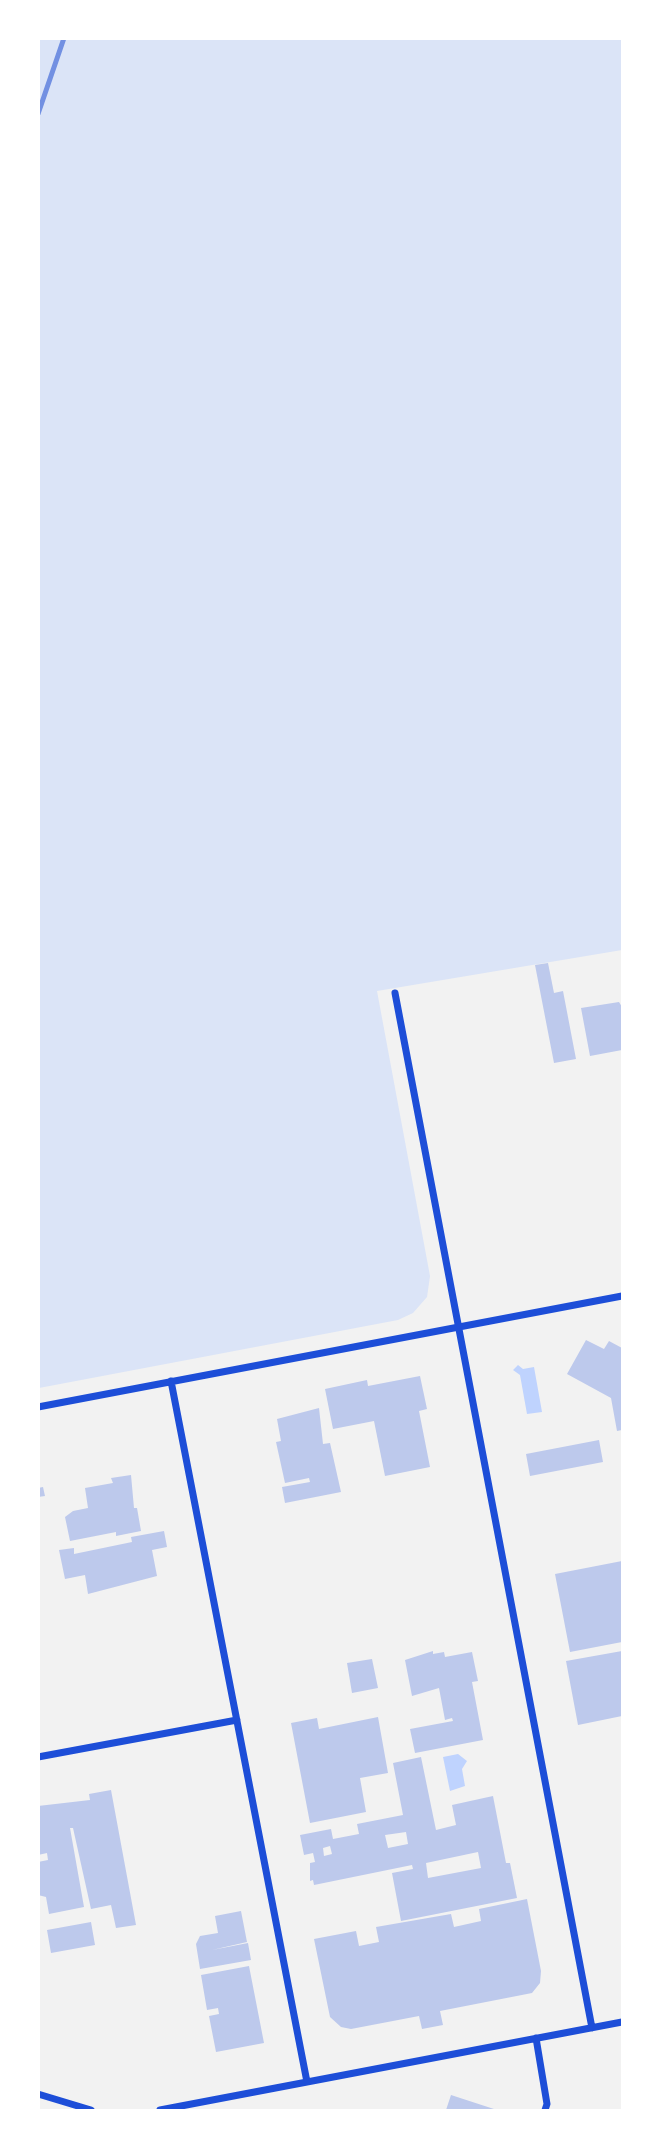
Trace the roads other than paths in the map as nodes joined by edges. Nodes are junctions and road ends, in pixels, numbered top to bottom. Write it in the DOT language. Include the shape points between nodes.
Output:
graph roads {
  1 [pos="395,993"];
  2 [pos="622,1296"];
  3 [pos="457,1327"];
  4 [pos="171,1381"];
  5 [pos="38,1407"];
  6 [pos="237,1720"];
  7 [pos="38,1757"];
  8 [pos="622,2022"];
  9 [pos="592,2028"];
  10 [pos="536,2038"];
  11 [pos="307,2081"];
  12 [pos="38,2094"];
  13 [pos="91,2110"];
  14 [pos="160,2110"];
  15 [pos="545,2110"];
  1 -- 3 [label="street"];
  2 -- 3 [label="street"];
  3 -- 4 [label="street"];
  3 -- 9 [label="street"];
  4 -- 5 [label="street"];
  4 -- 6 [label="street"];
  6 -- 7 [label="street"];
  6 -- 11 [label="street"];
  8 -- 9 [label="street"];
  9 -- 10 [label="street"];
  10 -- 11 [label="street"];
  10 -- 15 [label="street"];
  11 -- 14 [label="street"];
  12 -- 13 [label="street"];
}
